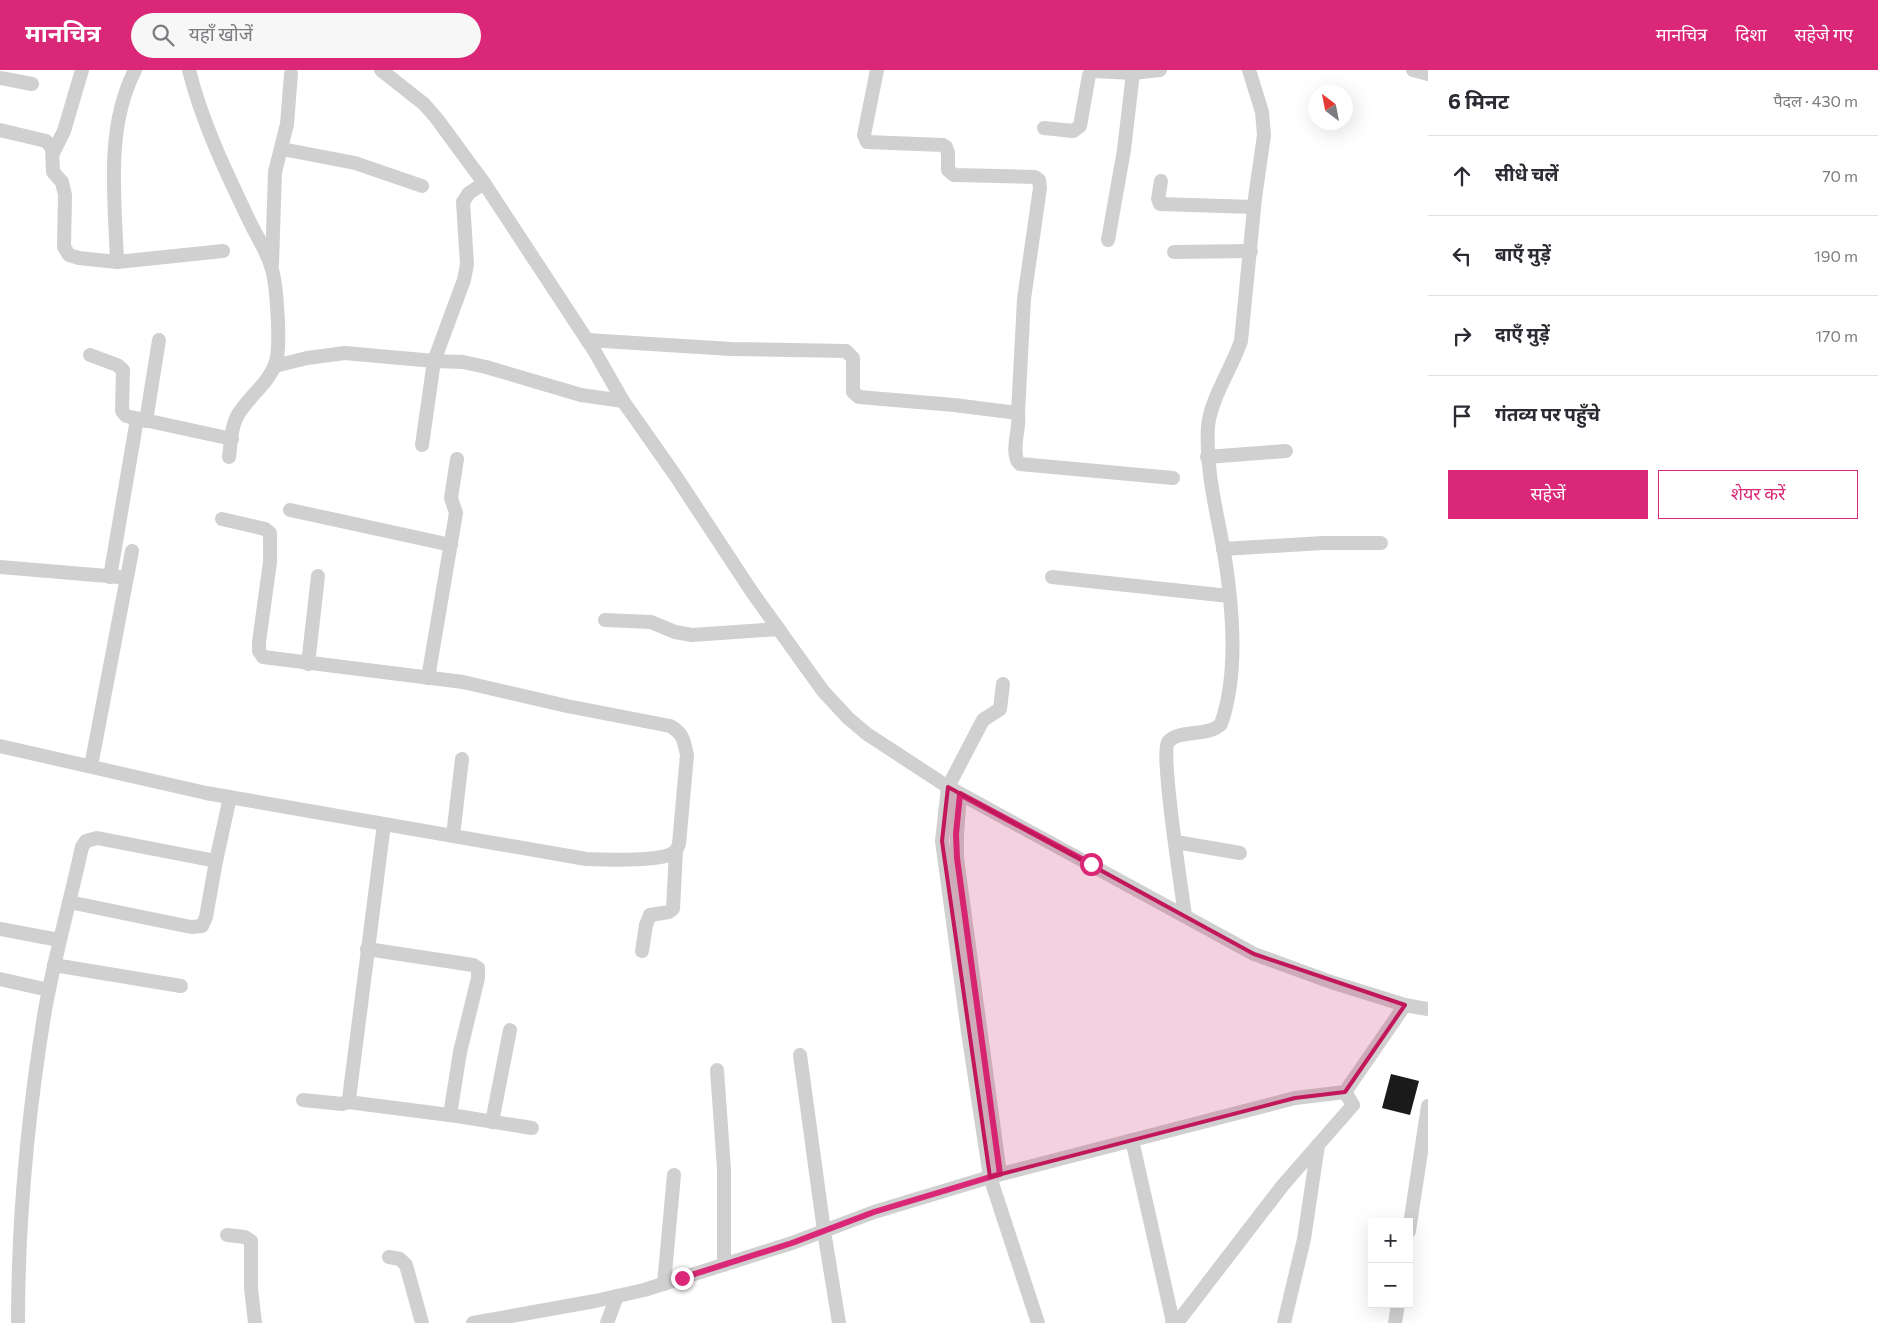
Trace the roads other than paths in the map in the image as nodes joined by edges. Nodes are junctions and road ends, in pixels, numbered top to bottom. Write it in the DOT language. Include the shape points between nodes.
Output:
graph roads {
  1 [pos="82,70"];
  2 [pos="135,70"];
  3 [pos="190,70"];
  4 [pos="381,70"];
  5 [pos="877,70"];
  6 [pos="1160,70"];
  7 [pos="1249,70"];
  8 [pos="1413,70"];
  9 [pos="1133,73"];
  10 [pos="291,74"];
  11 [pos="1428,74"];
  12 [pos="0,78"];
  13 [pos="32,84"];
  14 [pos="1044,128"];
  15 [pos="0,130"];
  16 [pos="282,149"];
  17 [pos="53,153"];
  18 [pos="1161,181"];
  19 [pos="484,183"];
  20 [pos="422,186"];
  21 [pos="1254,207"];
  22 [pos="1108,240"];
  23 [pos="223,251"];
  24 [pos="1251,251"];
  25 [pos="1174,252"];
  26 [pos="117,262"];
  27 [pos="272,268"];
  28 [pos="160,340"];
  29 [pos="587,340"];
  30 [pos="90,355"];
  31 [pos="434,361"];
  32 [pos="275,366"];
  33 [pos="623,401"];
  34 [pos="1018,413"];
  35 [pos="142,420"];
  36 [pos="232,439"];
  37 [pos="422,445"];
  38 [pos="1286,451"];
  39 [pos="230,457"];
  40 [pos="1207,457"];
  41 [pos="457,460"];
  42 [pos="1173,478"];
  43 [pos="290,510"];
  44 [pos="222,519"];
  45 [pos="1381,543"];
  46 [pos="451,545"];
  47 [pos="1223,549"];
  48 [pos="132,551"];
  49 [pos="0,567"];
  50 [pos="110,576"];
  51 [pos="318,576"];
  52 [pos="1052,577"];
  53 [pos="126,578"];
  54 [pos="1229,596"];
  55 [pos="605,620"];
  56 [pos="779,629"];
  57 [pos="308,664"];
  58 [pos="428,678"];
  59 [pos="1002,684"];
  60 [pos="0,746"];
  61 [pos="462,759"];
  62 [pos="91,766"];
  63 [pos="954,791"];
  64 [pos="230,797"];
  65 [pos="384,824"];
  66 [pos="453,836"];
  67 [pos="1176,842"];
  68 [pos="676,851"];
  69 [pos="1240,853"];
  70 [pos="216,860"];
  71 [pos="68,902"];
  72 [pos="1185,915"];
  73 [pos="0,929"];
  74 [pos="59,940"];
  75 [pos="367,950"];
  76 [pos="642,951"];
  77 [pos="54,965"];
  78 [pos="0,979"];
  79 [pos="181,986"];
  80 [pos="49,990"];
  81 [pos="1405,1005"];
  82 [pos="1428,1009"];
  83 [pos="510,1030"];
  84 [pos="800,1055"];
  85 [pos="717,1070"];
  86 [pos="1345,1092"];
  87 [pos="303,1100"];
  88 [pos="348,1102"];
  89 [pos="1428,1106"];
  90 [pos="450,1115"];
  91 [pos="492,1122"];
  92 [pos="532,1128"];
  93 [pos="1132,1140"];
  94 [pos="1318,1144"];
  95 [pos="674,1175"];
  96 [pos="995,1175"];
  97 [pos="1411,1218"];
  98 [pos="824,1231"];
  99 [pos="227,1234"];
  100 [pos="389,1257"];
  101 [pos="724,1265"];
  102 [pos="664,1284"];
  103 [pos="618,1296"];
  104 [pos="1397,1308"];
  105 [pos="1178,1322"];
  106 [pos="18,1323"];
  107 [pos="255,1323"];
  108 [pos="422,1323"];
  109 [pos="473,1323"];
  110 [pos="607,1323"];
  111 [pos="839,1323"];
  112 [pos="1038,1323"];
  113 [pos="1284,1323"];
  114 [pos="1395,1323"];
  1 -- 17 [label="street" via="64,131"];
  2 -- 26 [label="street" via="125,95 114,153"];
  3 -- 27 [label="street" via="209,134"];
  4 -- 19 [label="street" via="424,104"];
  5 -- 34 [label="street" via="864,135 867,142 943,145 948,152 948,170 954,176 1035,177 1040,182 1024,299"];
  6 -- 9 [label="street"];
  7 -- 21 [label="street" via="1264,124"];
  8 -- 11 [label="street"];
  9 -- 14 [label="street" via="1090,73 1080,126 1073,131"];
  9 -- 22 [label="street"];
  10 -- 16 [label="street"];
  12 -- 13 [label="street"];
  15 -- 17 [label="street" via="46,141"];
  16 -- 20 [label="street" via="355,163"];
  16 -- 27 [label="street" via="275,172"];
  17 -- 26 [label="street" via="53,172 62,182 65,195 65,251 79,258"];
  18 -- 21 [label="street" via="1160,204"];
  19 -- 29 [label="street"];
  19 -- 31 [label="street" via="469,193 463,202 467,264"];
  21 -- 24 [label="street"];
  23 -- 26 [label="street"];
  24 -- 25 [label="street"];
  24 -- 40 [label="street" via="1241,341 1212,408"];
  27 -- 32 [label="street" via="278,345"];
  28 -- 35 [label="street"];
  29 -- 33 [label="street"];
  29 -- 34 [label="street" via="731,349 846,351 853,358 852,386 859,397 954,404"];
  30 -- 35 [label="street" via="121,368 124,376 122,411 126,416"];
  31 -- 32 [label="street" via="345,353"];
  31 -- 33 [label="street" via="463,362 581,395"];
  31 -- 37 [label="street"];
  32 -- 36 [label="street" via="239,414"];
  33 -- 56 [label="street"];
  34 -- 42 [label="street" via="1016,457 1020,464"];
  35 -- 36 [label="street"];
  35 -- 50 [label="street"];
  36 -- 39 [label="street"];
  38 -- 40 [label="street"];
  40 -- 47 [label="street"];
  41 -- 46 [label="street" via="451,498 456,513"];
  43 -- 46 [label="street"];
  44 -- 57 [label="street" via="270,533 260,655"];
  45 -- 47 [label="street"];
  46 -- 58 [label="street"];
  47 -- 54 [label="street"];
  48 -- 53 [label="street"];
  49 -- 50 [label="street"];
  50 -- 53 [label="street"];
  51 -- 57 [label="street"];
  52 -- 54 [label="street"];
  53 -- 62 [label="street"];
  54 -- 67 [label="street" via="1233,670 1221,724 1215,729 1175,737 1166,745"];
  55 -- 56 [label="street" via="651,622 674,632 692,635"];
  56 -- 63 [label="street" via="823,692 848,718"];
  57 -- 58 [label="street"];
  58 -- 68 [label="street" via="463,682 657,723 680,731 687,755"];
  59 -- 63 [label="street" via="1000,709 983,720"];
  60 -- 62 [label="street"];
  61 -- 66 [label="street"];
  62 -- 64 [label="street"];
  63 -- 72 [label="street"];
  63 -- 96 [label="street" via="942,841 968,985"];
  64 -- 65 [label="street"];
  64 -- 70 [label="street"];
  65 -- 66 [label="street"];
  65 -- 75 [label="street"];
  66 -- 68 [label="street" via="586,859 660,857"];
  67 -- 69 [label="street"];
  67 -- 72 [label="street"];
  68 -- 76 [label="street" via="673,910 650,915"];
  70 -- 71 [label="street" via="90,838 82,848"];
  70 -- 71 [label="street" via="205,923 198,928"];
  71 -- 74 [label="street"];
  72 -- 81 [label="street" via="1254,954"];
  73 -- 74 [label="street"];
  74 -- 77 [label="street"];
  75 -- 88 [label="street"];
  75 -- 90 [label="street" via="478,968"];
  77 -- 79 [label="street"];
  77 -- 80 [label="street"];
  78 -- 80 [label="street"];
  80 -- 106 [label="street" via="32,1097 23,1194"];
  81 -- 82 [label="street"];
  81 -- 86 [label="street"];
  83 -- 91 [label="street"];
  84 -- 98 [label="street"];
  85 -- 101 [label="street" via="724,1169"];
  86 -- 93 [label="street" via="1295,1098"];
  86 -- 94 [label="street" via="1353,1105"];
  87 -- 88 [label="street"];
  88 -- 90 [label="street"];
  89 -- 97 [label="street"];
  90 -- 91 [label="street"];
  91 -- 92 [label="street"];
  93 -- 96 [label="street"];
  93 -- 105 [label="street"];
  94 -- 105 [label="street"];
  94 -- 113 [label="street" via="1304,1239"];
  95 -- 102 [label="street"];
  96 -- 98 [label="street"];
  96 -- 112 [label="street"];
  98 -- 101 [label="street"];
  98 -- 111 [label="street"];
  99 -- 107 [label="street" via="245,1236 251,1241"];
  100 -- 108 [label="street" via="400,1259 406,1265"];
  101 -- 102 [label="street"];
  102 -- 103 [label="street"];
  103 -- 109 [label="street"];
  103 -- 110 [label="street"];
  104 -- 114 [label="street"];
}
